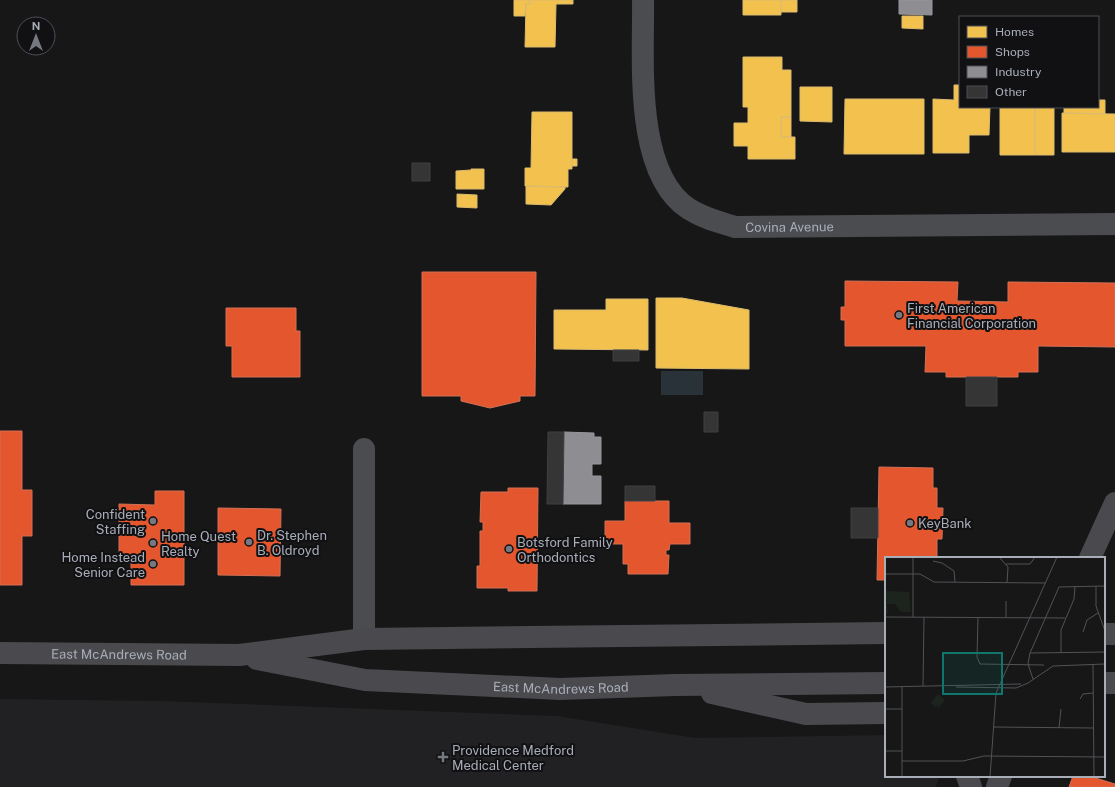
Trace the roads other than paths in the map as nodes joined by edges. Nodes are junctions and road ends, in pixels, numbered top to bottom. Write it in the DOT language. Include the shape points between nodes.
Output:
graph roads {
  1 [pos="644,0"];
  2 [pos="1115,224"];
  3 [pos="364,448"];
  4 [pos="1115,503"];
  5 [pos="1090,557"];
  6 [pos="885,633"];
  7 [pos="364,639"];
  8 [pos="0,653"];
  9 [pos="239,655"];
  10 [pos="885,683"];
  11 [pos="675,685"];
  12 [pos="885,713"];
  13 [pos="967,777"];
  14 [pos="1001,777"];
  15 [pos="971,787"];
  16 [pos="998,787"];
  1 -- 2 [label="street, Covina Avenue" via="644,88 646,119 652,149 659,171 672,193 689,209 712,220 735,227"];
  3 -- 7 [label="street"];
  4 -- 5 [label="main road"];
  6 -- 7 [label="main road, East McAndrews Road"];
  7 -- 9 [label="main road, East McAndrews Road"];
  8 -- 9 [label="main road, East McAndrews Road"];
  9 -- 11 [label="main road, East McAndrews Road" via="365,680 560,689"];
  10 -- 11 [label="main road, East McAndrews Road"];
  11 -- 12 [label="main road" via="806,714"];
  13 -- 15 [label="main road"];
  14 -- 16 [label="main road"];
}
